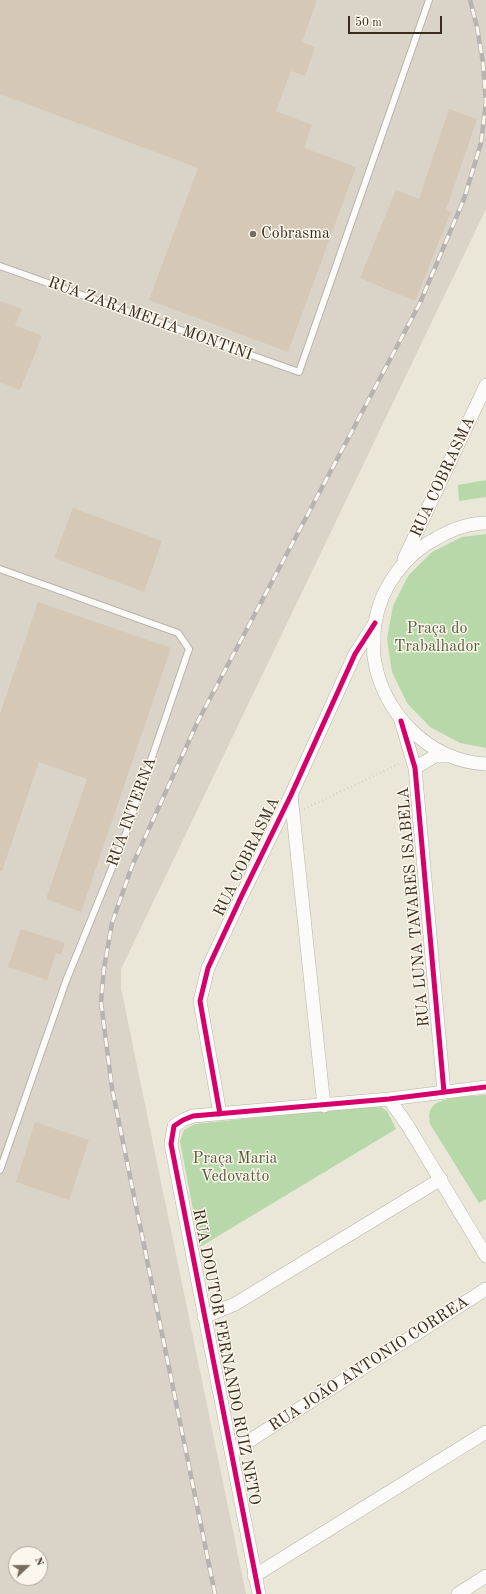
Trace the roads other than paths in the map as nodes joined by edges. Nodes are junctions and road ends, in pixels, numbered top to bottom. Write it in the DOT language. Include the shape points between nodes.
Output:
graph roads {
  1 [pos="429,0"];
  2 [pos="0,266"];
  3 [pos="485,387"];
  4 [pos="486,523"];
  5 [pos="401,566"];
  6 [pos="0,569"];
  7 [pos="375,624"];
  8 [pos="355,654"];
  9 [pos="374,657"];
  10 [pos="401,721"];
  11 [pos="448,756"];
  12 [pos="414,763"];
  13 [pos="486,764"];
  14 [pos="291,795"];
  15 [pos="486,1087"];
  16 [pos="444,1092"];
  17 [pos="390,1099"];
  18 [pos="324,1106"];
  19 [pos="220,1114"];
  20 [pos="0,1170"];
  21 [pos="441,1179"];
  22 [pos="486,1256"];
  23 [pos="486,1289"];
  24 [pos="204,1316"];
  25 [pos="486,1432"];
  26 [pos="232,1452"];
  27 [pos="254,1576"];
  28 [pos="486,1576"];
  29 [pos="259,1594"];
  30 [pos="458,1594"];
  1 -- 2 [label="lane, RUA ZARAMELIA MONTINI" via="299,372"];
  3 -- 5 [label="street, RUA COBRASMA"];
  4 -- 5 [label="street" via="452,530 424,544"];
  5 -- 7 [label="street" via="384,593"];
  6 -- 20 [label="lane, RUA INTERNA" via="178,633 189,649 125,836 66,981"];
  7 -- 8 [label="street, RUA COBRASMA"];
  7 -- 9 [label="street"];
  8 -- 9 [label="street"];
  8 -- 14 [label="street, RUA COBRASMA"];
  9 -- 10 [label="street" via="383,691"];
  10 -- 11 [label="street" via="423,741"];
  10 -- 12 [label="street, RUA LUNA TAVARES ISABELA"];
  11 -- 12 [label="street, RUA LUNA TAVARES ISABELA" via="435,756"];
  11 -- 13 [label="street"];
  12 -- 16 [label="street, RUA LUNA TAVARES ISABELA"];
  14 -- 18 [label="street"];
  14 -- 19 [label="street, RUA COBRASMA" via="211,962 200,1000"];
  15 -- 16 [label="street"];
  16 -- 17 [label="street"];
  17 -- 18 [label="street"];
  17 -- 21 [label="street"];
  18 -- 19 [label="street"];
  19 -- 24 [label="street, RUA DOUTOR FERNANDO RUIZ NETO" via="193,1116 183,1120 174,1126 171,1144"];
  21 -- 22 [label="street"];
  21 -- 24 [label="street" via="236,1304"];
  23 -- 26 [label="street, RUA JOÃO ANTONIO CORREA"];
  24 -- 26 [label="street, RUA DOUTOR FERNANDO RUIZ NETO"];
  25 -- 27 [label="street"];
  26 -- 27 [label="street, RUA DOUTOR FERNANDO RUIZ NETO"];
  27 -- 29 [label="street, RUA DOUTOR FERNANDO RUIZ NETO"];
  28 -- 30 [label="street"];
}
